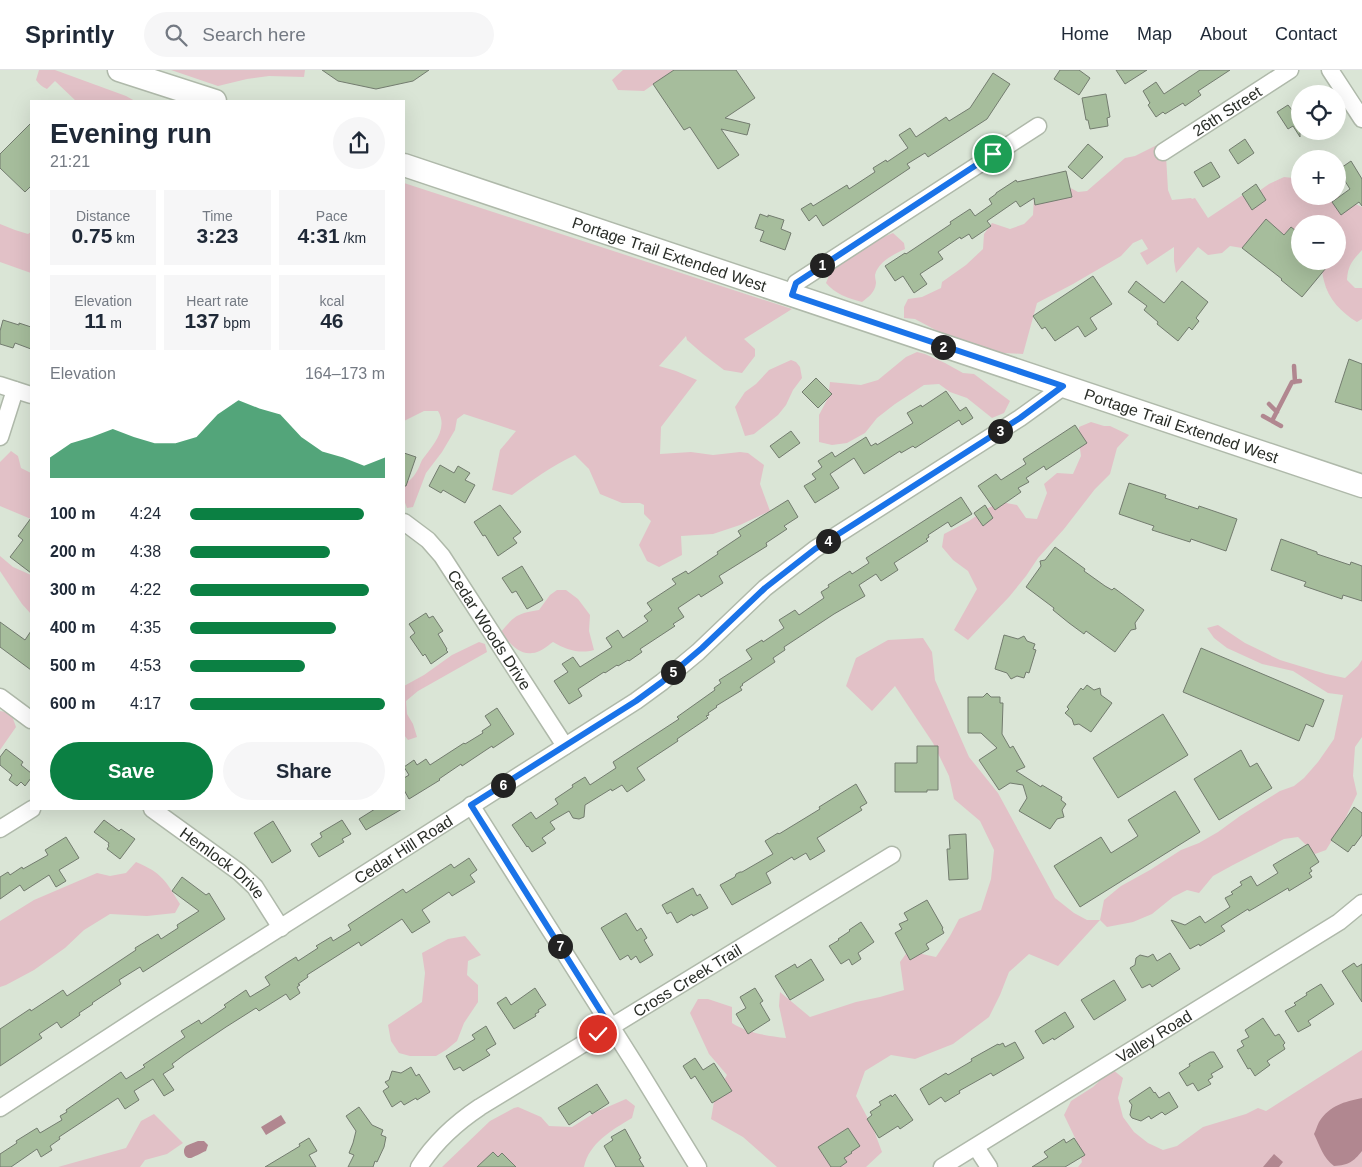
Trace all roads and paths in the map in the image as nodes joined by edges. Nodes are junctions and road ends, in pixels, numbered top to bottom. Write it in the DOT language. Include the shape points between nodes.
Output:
graph roads {
  1 [pos="119,70"];
  2 [pos="1290,70"];
  3 [pos="1330,70"];
  4 [pos="213,100"];
  5 [pos="1362,119"];
  6 [pos="1038,126"];
  7 [pos="1163,152"];
  8 [pos="405,165"];
  9 [pos="792,295"];
  10 [pos="1063,386"];
  11 [pos="7,388"];
  12 [pos="30,395"];
  13 [pos="0,437"];
  14 [pos="1362,486"];
  15 [pos="405,523"];
  16 [pos="0,697"];
  17 [pos="30,719"];
  18 [pos="565,746"];
  19 [pos="471,805"];
  20 [pos="30,810"];
  21 [pos="153,810"];
  22 [pos="0,829"];
  23 [pos="892,855"];
  24 [pos="1362,903"];
  25 [pos="281,928"];
  26 [pos="610,1026"];
  27 [pos="0,1108"];
  28 [pos="976,1147"];
  29 [pos="419,1167"];
  30 [pos="698,1167"];
  31 [pos="942,1167"];
  32 [pos="989,1167"];
  1 -- 4 [label="main road"];
  2 -- 7 [label="street, 26th Street"];
  3 -- 5 [label="street"];
  6 -- 9 [label="street" via="796,283"];
  8 -- 9 [label="main road, Portage Trail Extended West"];
  9 -- 10 [label="main road, Portage Trail Extended West"];
  10 -- 14 [label="main road, Portage Trail Extended West"];
  10 -- 18 [label="street, Cedar Hill Road" via="1014,422 815,549 765,588 662,682"];
  11 -- 12 [label="street"];
  11 -- 13 [label="street"];
  15 -- 18 [label="street, Cedar Woods Drive" via="428,540 442,556"];
  16 -- 17 [label="street"];
  18 -- 19 [label="street, Cedar Hill Road"];
  19 -- 25 [label="street, Cedar Hill Road"];
  19 -- 26 [label="street"];
  20 -- 22 [label="street"];
  21 -- 25 [label="street, Hemlock Drive" via="239,872 255,887"];
  23 -- 26 [label="street, Cross Creek Trail"];
  24 -- 28 [label="street, Valley Road" via="1339,922"];
  25 -- 27 [label="street, Cedar Hill Road"];
  26 -- 29 [label="street, Cross Creek Trail" via="463,1119 439,1140"];
  26 -- 30 [label="street"];
  28 -- 31 [label="street, Valley Road"];
  28 -- 32 [label="street"];
}
